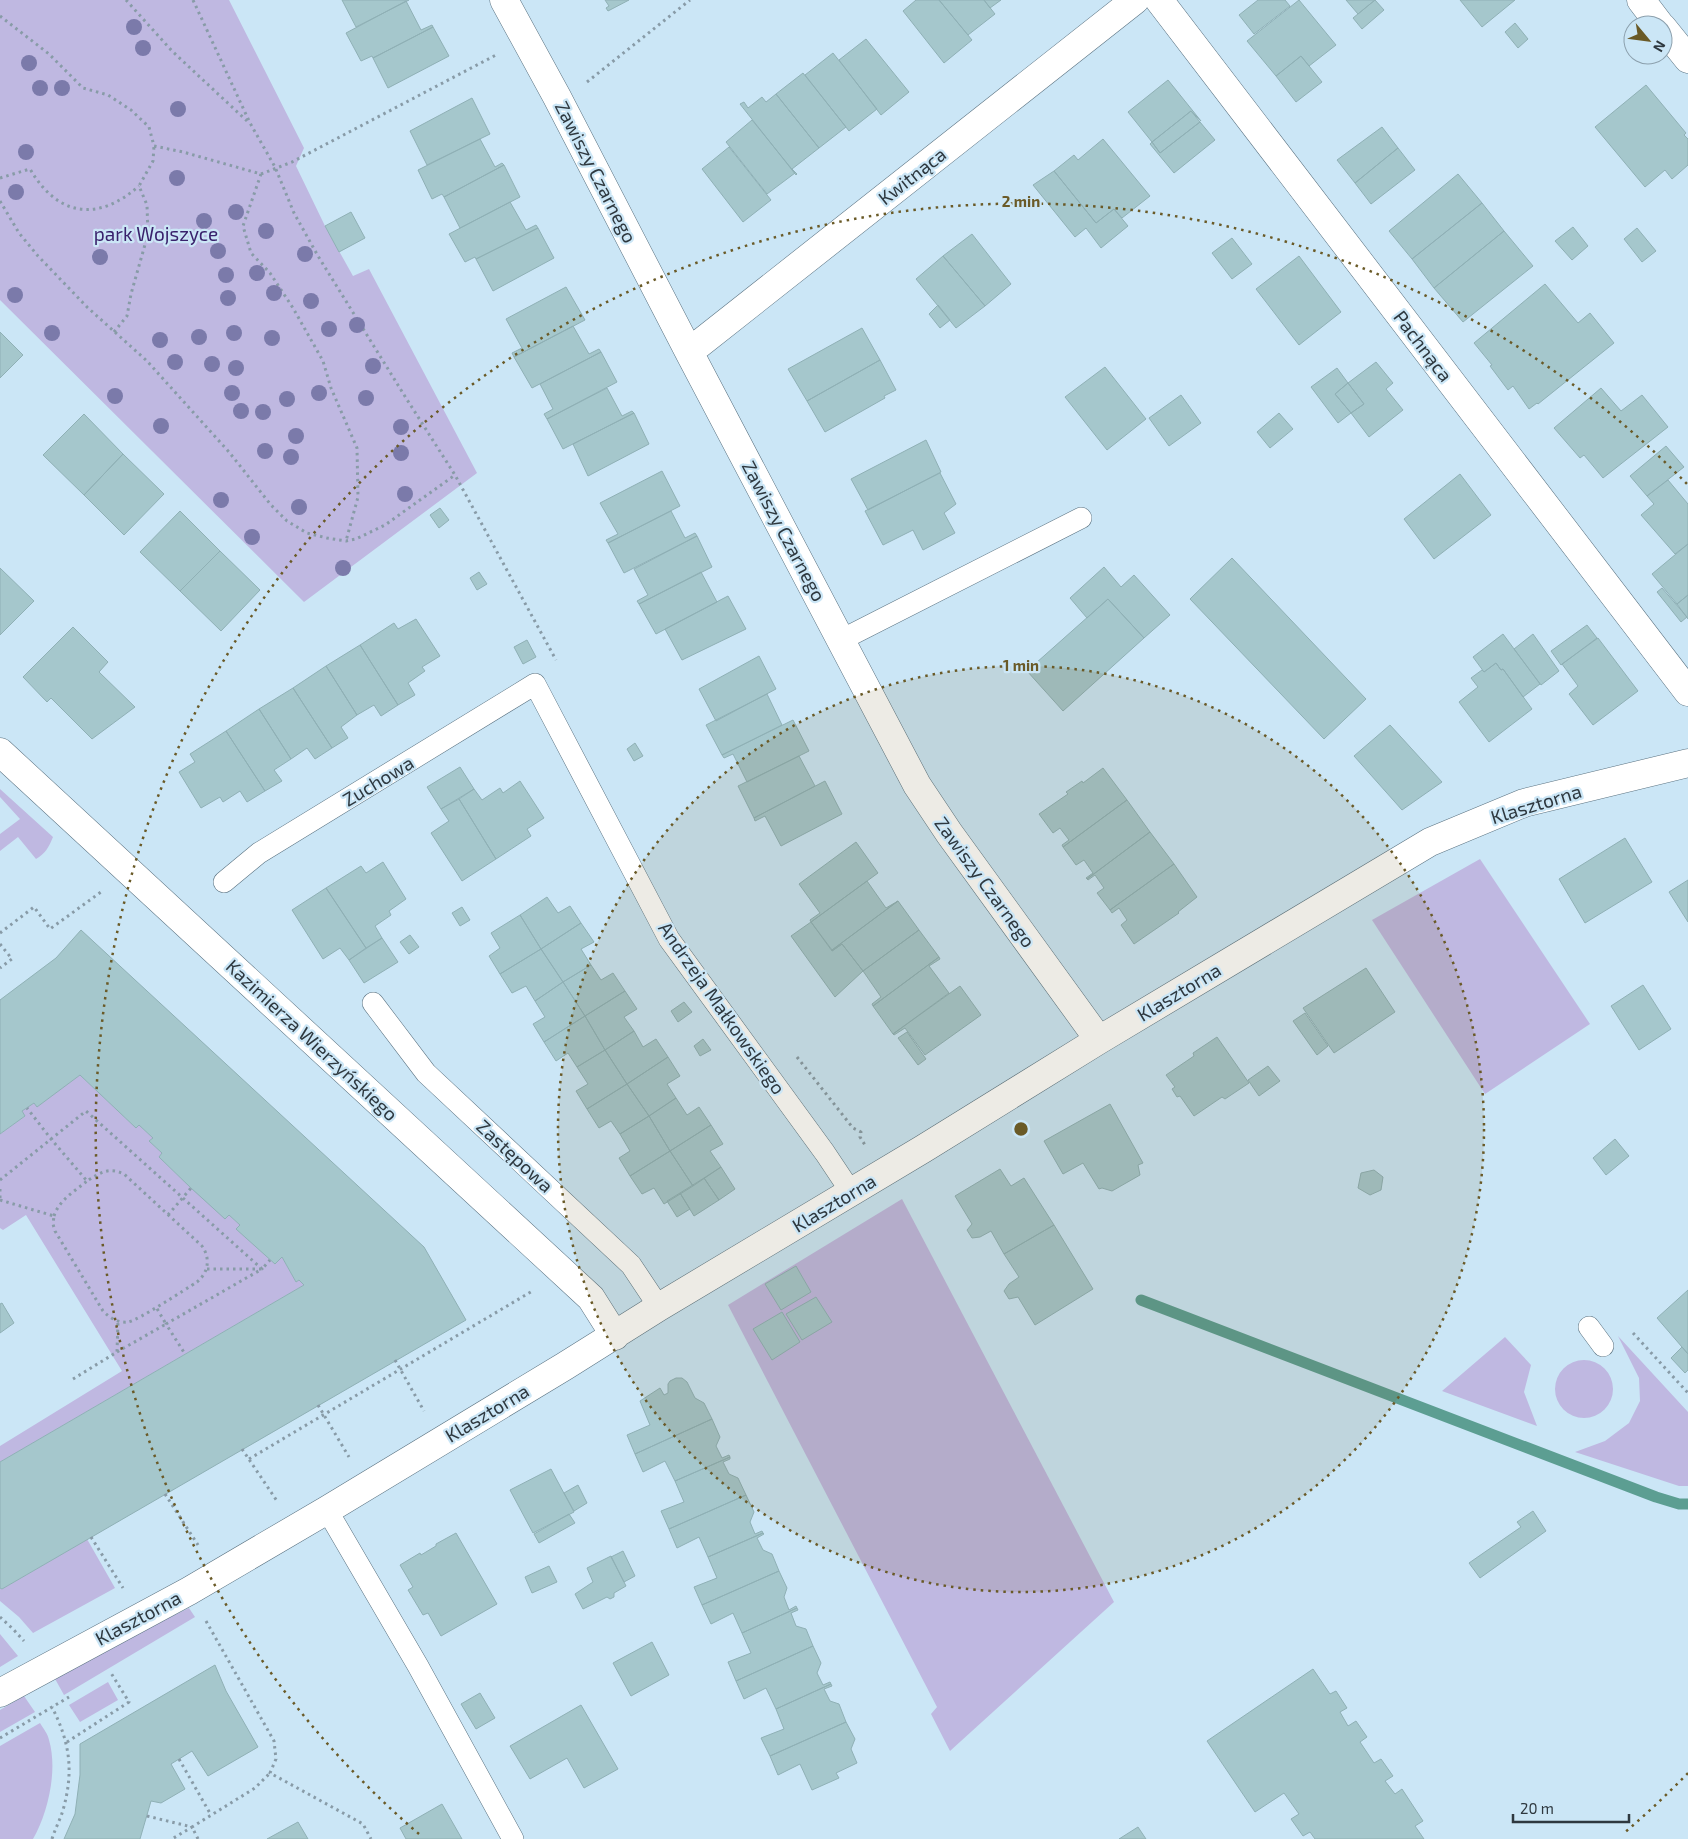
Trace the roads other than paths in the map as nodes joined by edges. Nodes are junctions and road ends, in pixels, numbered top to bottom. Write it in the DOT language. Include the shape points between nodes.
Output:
graph roads {
  1 [pos="504,0"];
  2 [pos="1135,0"];
  3 [pos="1159,0"];
  4 [pos="1640,0"];
  5 [pos="1652,15"];
  6 [pos="1673,40"];
  7 [pos="1688,59"];
  8 [pos="688,352"];
  9 [pos="1080,518"];
  10 [pos="841,640"];
  11 [pos="535,684"];
  12 [pos="1688,692"];
  13 [pos="0,752"];
  14 [pos="1688,763"];
  15 [pos="224,882"];
  16 [pos="374,1003"];
  17 [pos="1099,1040"];
  18 [pos="851,1192"];
  19 [pos="659,1307"];
  20 [pos="1589,1327"];
  21 [pos="615,1336"];
  22 [pos="1603,1346"];
  23 [pos="327,1510"];
  24 [pos="0,1693"];
  25 [pos="513,1839"];
  1 -- 8 [label="street, Zawiszy Czarnego"];
  2 -- 8 [label="street, Kwitnąca"];
  3 -- 12 [label="street, Pachnąca"];
  4 -- 5 [label="street"];
  6 -- 7 [label="street"];
  8 -- 10 [label="street, Zawiszy Czarnego"];
  9 -- 10 [label="lane"];
  10 -- 17 [label="street, Zawiszy Czarnego" via="916,785"];
  11 -- 15 [label="lane, Zuchowa" via="259,853"];
  11 -- 18 [label="lane, Andrzeja Małkowskiego" via="669,939"];
  13 -- 21 [label="street, Kazimierza Wierzyńskiego" via="591,1298"];
  14 -- 17 [label="street, Klasztorna" via="1524,803 1430,842"];
  16 -- 19 [label="lane, Zastępowa" via="426,1073 631,1265"];
  17 -- 18 [label="street, Klasztorna"];
  18 -- 19 [label="street, Klasztorna"];
  19 -- 21 [label="street, Klasztorna"];
  20 -- 22 [label="lane"];
  21 -- 23 [label="street, Klasztorna"];
  23 -- 24 [label="street, Klasztorna" via="189,1591"];
  23 -- 25 [label="lane"];
}
